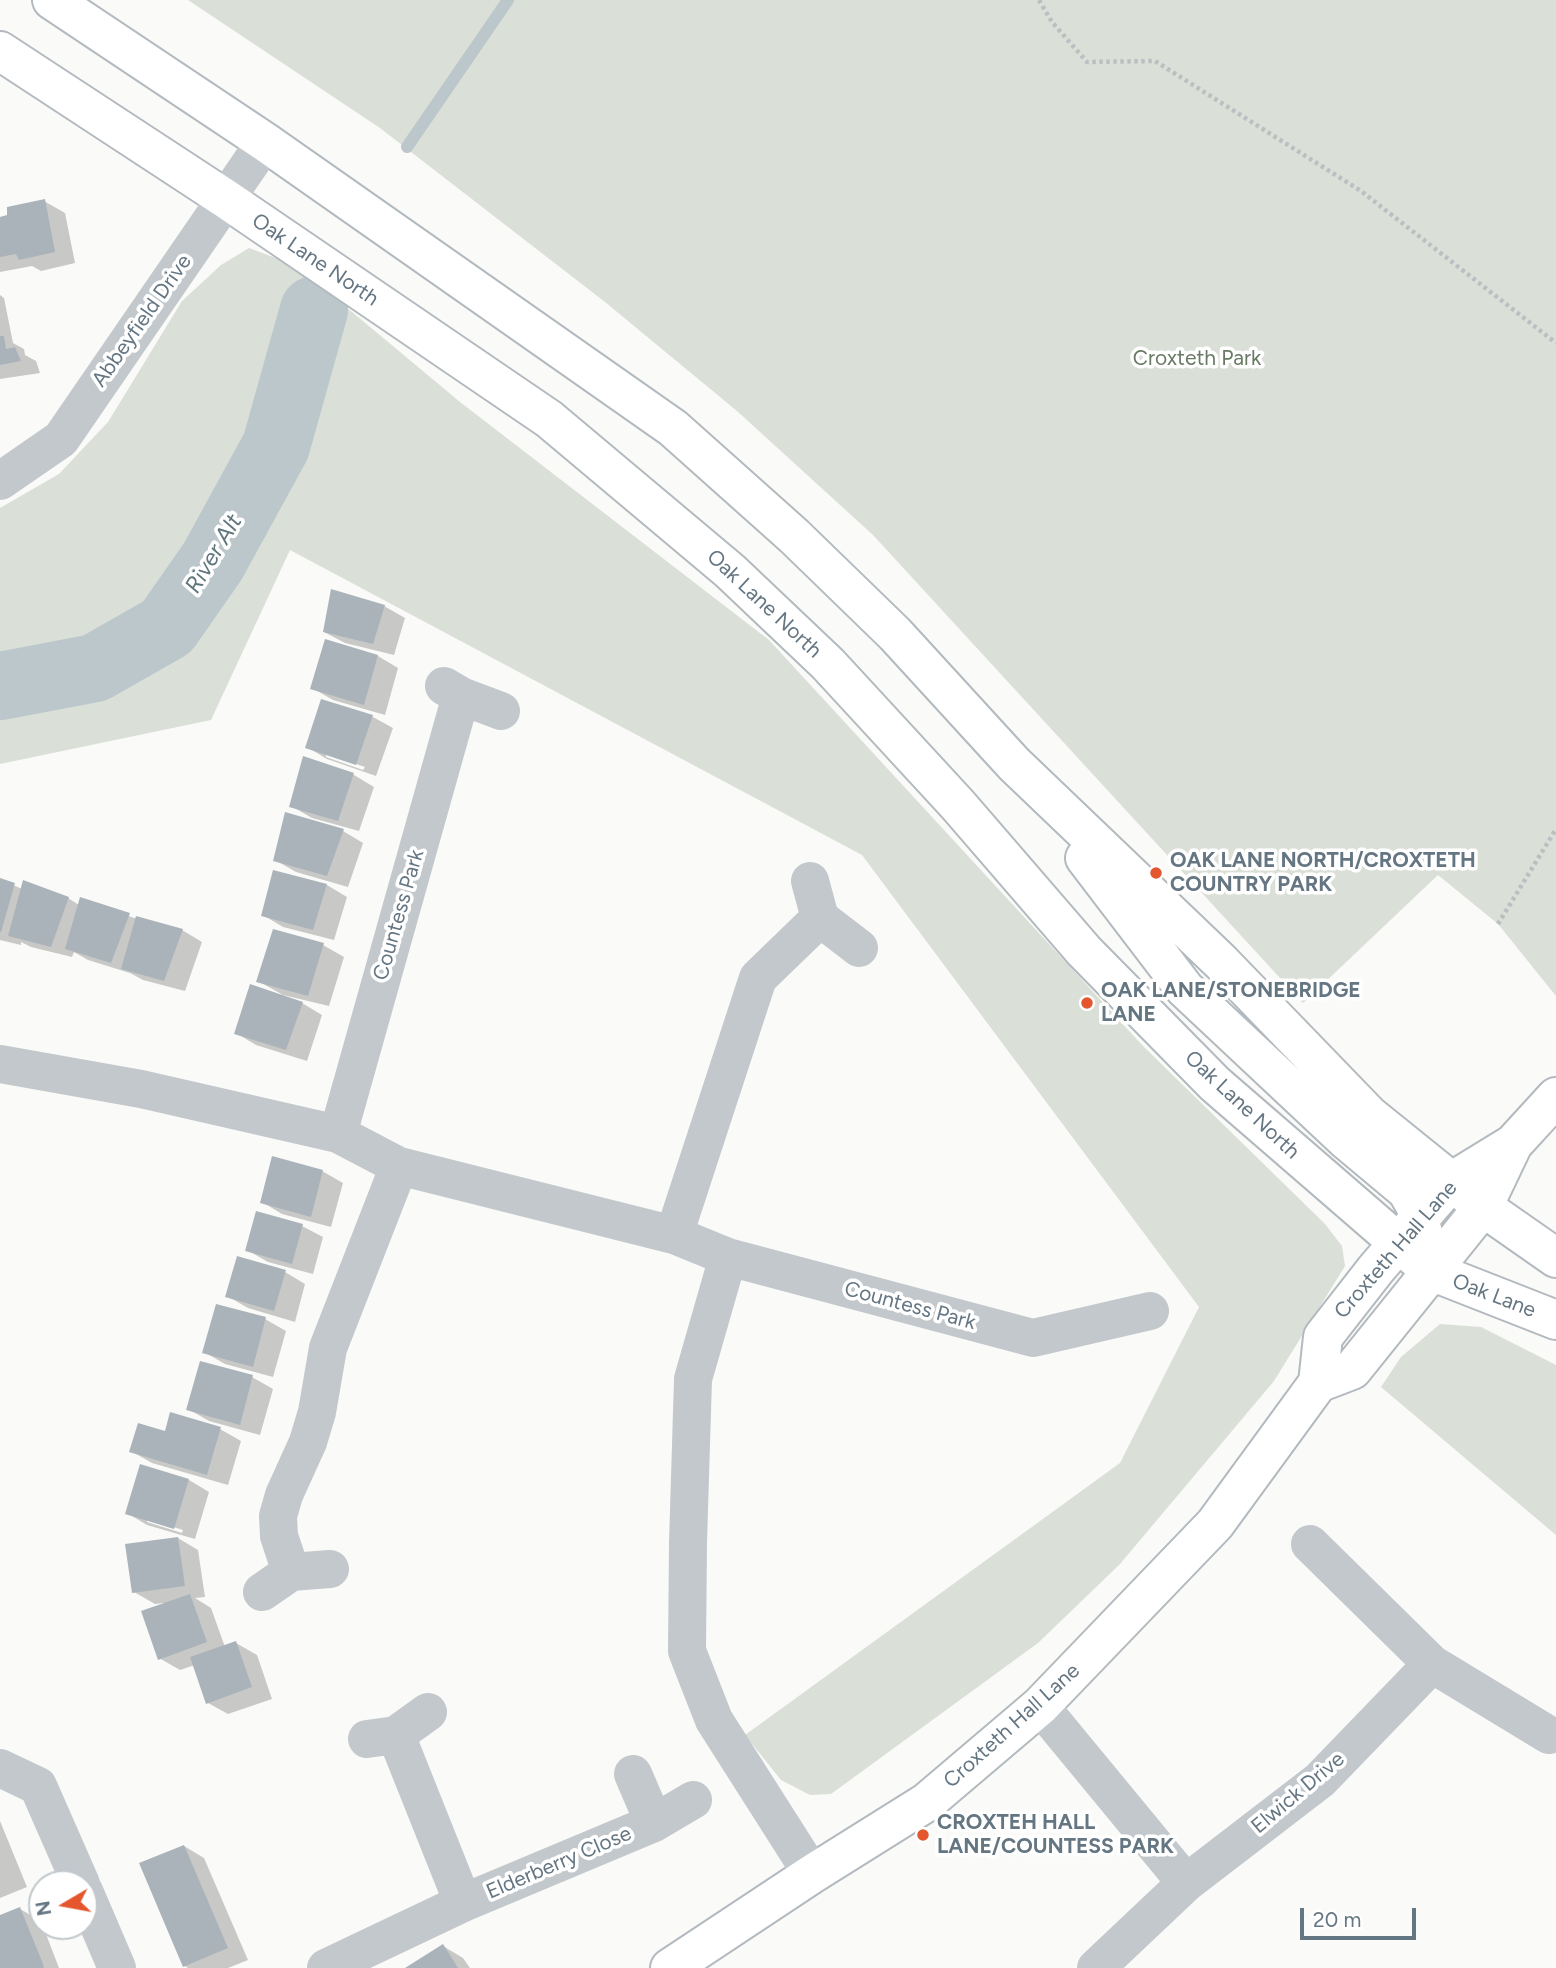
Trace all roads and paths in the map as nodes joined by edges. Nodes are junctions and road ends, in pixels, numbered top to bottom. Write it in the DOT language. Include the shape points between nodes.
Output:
graph roads {
  1 [pos="52,0"];
  2 [pos="1039,0"];
  3 [pos="0,51"];
  4 [pos="265,142"];
  5 [pos="226,199"];
  6 [pos="1556,343"];
  7 [pos="0,481"];
  8 [pos="501,711"];
  9 [pos="1014,764"];
  10 [pos="1556,829"];
  11 [pos="810,881"];
  12 [pos="820,918"];
  13 [pos="1498,924"];
  14 [pos="859,948"];
  15 [pos="0,1064"];
  16 [pos="1556,1097"];
  17 [pos="338,1134"];
  18 [pos="1513,1144"];
  19 [pos="399,1166"];
  20 [pos="1451,1182"];
  21 [pos="1483,1207"];
  22 [pos="1409,1232"];
  23 [pos="674,1235"];
  24 [pos="728,1257"];
  25 [pos="1556,1258"];
  26 [pos="1431,1271"];
  27 [pos="1150,1311"];
  28 [pos="1556,1320"];
  29 [pos="1318,1383"];
  30 [pos="1310,1544"];
  31 [pos="330,1569"];
  32 [pos="1432,1664"];
  33 [pos="1040,1706"];
  34 [pos="428,1712"];
  35 [pos="1549,1735"];
  36 [pos="0,1768"];
  37 [pos="634,1774"];
  38 [pos="693,1800"];
  39 [pos="654,1823"];
  40 [pos="75,1870"];
  41 [pos="812,1874"];
  42 [pos="1186,1883"];
  43 [pos="463,1903"];
  44 [pos="98,1924"];
  45 [pos="332,1967"];
  46 [pos="117,1968"];
  47 [pos="670,1968"];
  48 [pos="1096,1968"];
  1 -- 4 [label="street"];
  2 -- 6 [label="path" via="1087,62 1155,61 1361,191"];
  3 -- 5 [label="street, Oak Lane North"];
  4 -- 5 [label="street, Abbeyfield Drive"];
  4 -- 9 [label="street" via="673,428 895,634"];
  5 -- 7 [label="street, Abbeyfield Drive" via="61,439"];
  5 -- 22 [label="street, Oak Lane North" via="549,419 730,571 828,664 1084,951 1215,1084"];
  8 -- 17 [label="street, Countess Park" via="453,691"];
  9 -- 20 [label="street" via="1221,962 1369,1115"];
  9 -- 22 [label="street" via="1185,989 1407,1191"];
  10 -- 13 [label="path"];
  11 -- 12 [label="street"];
  12 -- 14 [label="street"];
  12 -- 23 [label="street" via="758,978"];
  15 -- 17 [label="street, Countess Park" via="141,1089"];
  16 -- 18 [label="street, Croxteth Hall Lane"];
  17 -- 19 [label="street, Countess Park"];
  18 -- 20 [label="street, Croxteth Hall Lane"];
  18 -- 21 [label="street, Croxteth Hall Lane"];
  19 -- 23 [label="street, Countess Park"];
  19 -- 31 [label="street" via="328,1348 317,1412 278,1516 277,1582"];
  20 -- 21 [label="street"];
  20 -- 22 [label="street, Croxteth Hall Lane"];
  21 -- 25 [label="street"];
  21 -- 26 [label="street, Croxteth Hall Lane"];
  22 -- 26 [label="street, Oak Lane North"];
  22 -- 29 [label="street, Croxteth Hall Lane" via="1323,1337"];
  23 -- 24 [label="street, Countess Park"];
  24 -- 27 [label="street, Countess Park" via="1032,1338"];
  24 -- 41 [label="street" via="693,1380 687,1651 714,1720"];
  26 -- 28 [label="street, Oak Lane"];
  26 -- 29 [label="street, Croxteth Hall Lane" via="1352,1370"];
  29 -- 33 [label="street, Croxteth Hall Lane" via="1214,1524"];
  30 -- 32 [label="street"];
  32 -- 35 [label="street"];
  32 -- 42 [label="street, Elwick Drive" via="1320,1780"];
  33 -- 41 [label="street, Croxteth Hall Lane" via="927,1802"];
  33 -- 42 [label="street"];
  34 -- 43 [label="street, Elderberry Close" via="382,1737"];
  36 -- 40 [label="street" via="38,1786"];
  37 -- 39 [label="street, Elderberry Close"];
  38 -- 39 [label="street, Elderberry Close"];
  39 -- 43 [label="street, Elderberry Close"];
  41 -- 47 [label="street, Croxteth Hall Lane"];
  42 -- 48 [label="street, Elwick Drive"];
  43 -- 45 [label="street, Elderberry Close"];
  44 -- 46 [label="street"];
}
